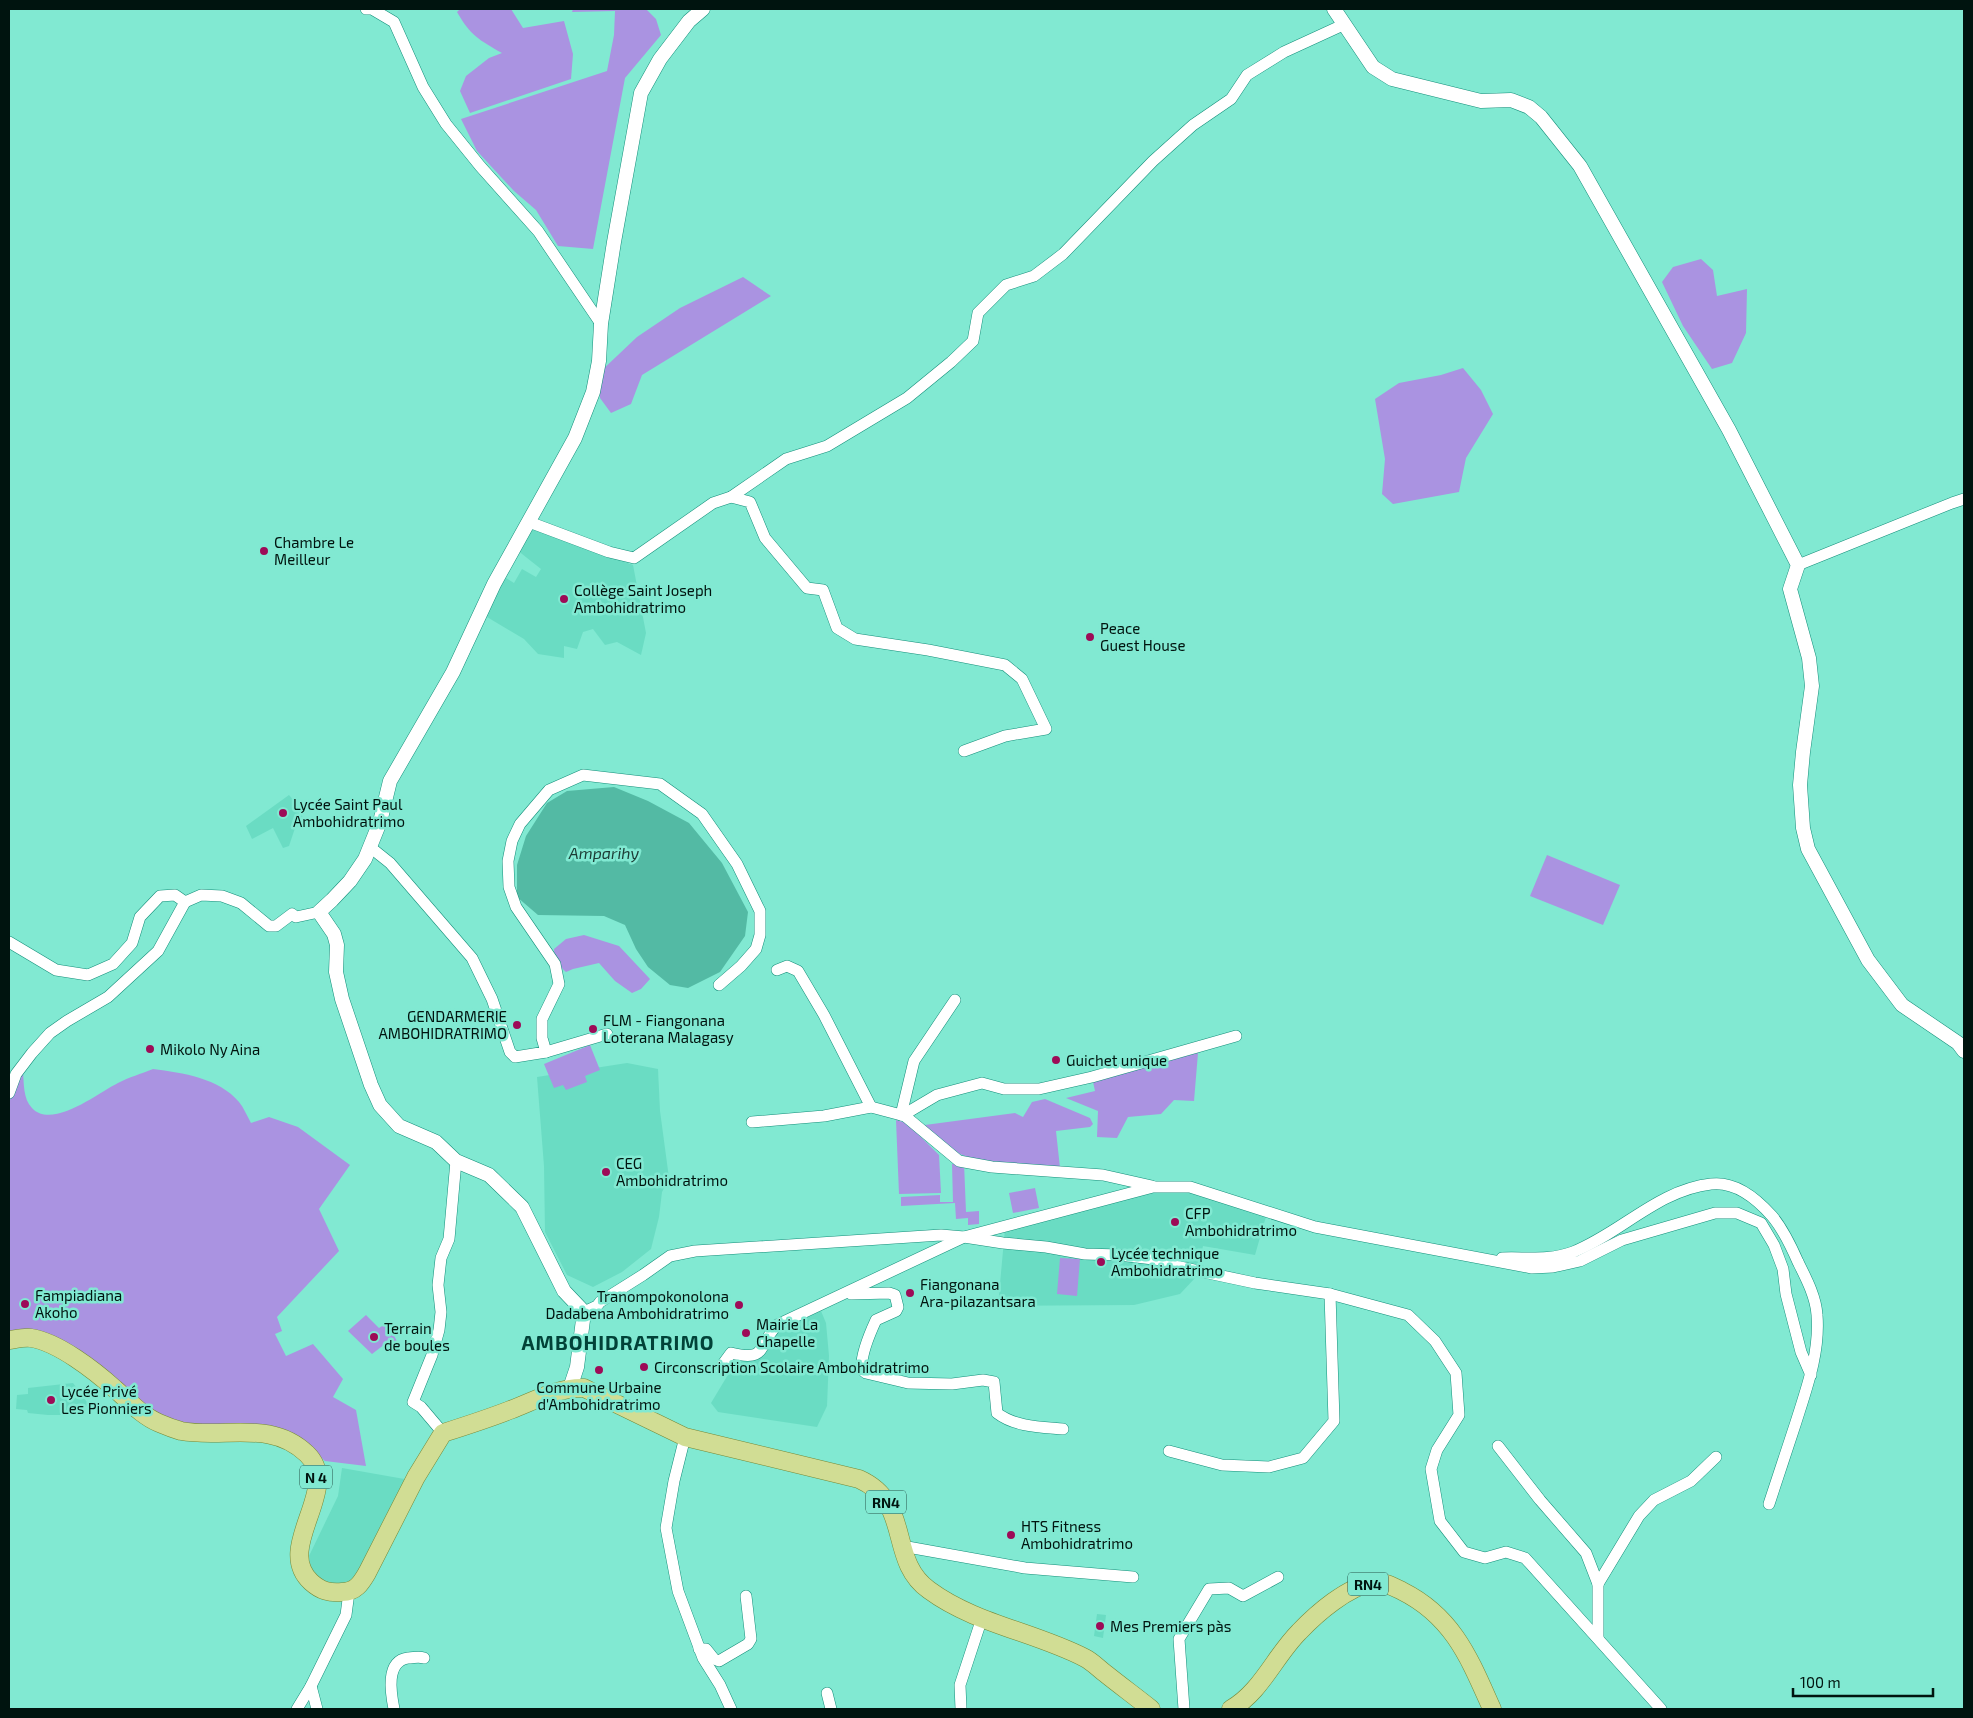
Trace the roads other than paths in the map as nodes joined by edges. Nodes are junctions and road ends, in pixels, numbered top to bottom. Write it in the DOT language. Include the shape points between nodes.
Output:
graph roads {
  1 [pos="366,9"];
  2 [pos="388,9"];
  3 [pos="703,9"];
  4 [pos="1334,9"];
  5 [pos="394,22"];
  6 [pos="1345,24"];
  7 [pos="601,324"];
  8 [pos="731,497"];
  9 [pos="1964,500"];
  10 [pos="529,522"];
  11 [pos="1798,565"];
  12 [pos="964,751"];
  13 [pos="370,847"];
  14 [pos="185,902"];
  15 [pos="319,912"];
  16 [pos="9,942"];
  17 [pos="777,970"];
  18 [pos="719,985"];
  19 [pos="955,1000"];
  20 [pos="607,1034"];
  21 [pos="1236,1036"];
  22 [pos="1964,1051"];
  23 [pos="546,1052"];
  24 [pos="9,1093"];
  25 [pos="871,1107"];
  26 [pos="903,1115"];
  27 [pos="752,1122"];
  28 [pos="456,1161"];
  29 [pos="1153,1187"];
  30 [pos="964,1237"];
  31 [pos="1487,1259"];
  32 [pos="845,1294"];
  33 [pos="1330,1294"];
  34 [pos="584,1312"];
  35 [pos="9,1340"];
  36 [pos="720,1368"];
  37 [pos="1811,1375"];
  38 [pos="571,1389"];
  39 [pos="1063,1429"];
  40 [pos="442,1433"];
  41 [pos="685,1437"];
  42 [pos="1498,1446"];
  43 [pos="1169,1451"];
  44 [pos="1716,1457"];
  45 [pos="1768,1504"];
  46 [pos="902,1546"];
  47 [pos="1133,1577"];
  48 [pos="1278,1577"];
  49 [pos="1598,1584"];
  50 [pos="349,1592"];
  51 [pos="746,1596"];
  52 [pos="982,1618"];
  53 [pos="1598,1638"];
  54 [pos="699,1649"];
  55 [pos="424,1658"];
  56 [pos="311,1686"];
  57 [pos="827,1693"];
  58 [pos="297,1709"];
  59 [pos="317,1709"];
  60 [pos="394,1709"];
  61 [pos="731,1709"];
  62 [pos="831,1709"];
  63 [pos="960,1709"];
  64 [pos="1151,1709"];
  65 [pos="1184,1709"];
  66 [pos="1231,1709"];
  67 [pos="1492,1709"];
  68 [pos="1662,1709"];
  1 -- 5 [label="street" via="372,9"];
  2 -- 5 [label="street"];
  3 -- 7 [label="street" via="689,21 660,59 641,93"];
  4 -- 6 [label="street"];
  5 -- 7 [label="street" via="423,87 446,124 538,231"];
  6 -- 8 [label="street" via="1284,52 1247,75 1231,99 1193,125 1159,155 1063,254 1034,276 1006,285 978,314 973,341 907,398 827,446 786,459"];
  6 -- 11 [label="street" via="1373,67 1392,79 1481,102 1511,100 1529,107 1540,117 1580,166 1729,430"];
  7 -- 10 [label="street" via="593,392 574,438"];
  8 -- 10 [label="street" via="713,502 634,558"];
  8 -- 12 [label="street" via="750,502 765,538 807,588 824,590 838,628 854,639 1005,665 1022,680 1046,729 1005,736"];
  9 -- 11 [label="street"];
  10 -- 13 [label="street" via="494,584 453,672 390,781"];
  11 -- 22 [label="street" via="1790,589 1809,658 1812,686 1800,785 1808,849 1868,960 1902,1005 1958,1043"];
  13 -- 15 [label="street" via="350,881"];
  13 -- 23 [label="street" via="390,863 472,958 492,998 510,1052 515,1057"];
  14 -- 15 [label="street" via="201,895 222,896 241,903 269,926 276,926 292,914 296,917"];
  14 -- 16 [label="street" via="175,895 160,896 140,917 132,944 113,964 88,974 56,970"];
  14 -- 24 [label="street" via="158,951 108,997 50,1033 16,1074"];
  15 -- 28 [label="street" via="338,945 336,972 342,999 370,1085 380,1105 399,1126 436,1142"];
  17 -- 25 [label="street" via="787,966 798,971"];
  18 -- 23 [label="street" via="756,949 760,935 760,911 736,864 702,814 660,784 583,775 549,790 531,810 512,841 508,861 509,887 516,907 555,964 559,984 542,1019"];
  19 -- 26 [label="street" via="914,1061"];
  20 -- 23 [label="street"];
  21 -- 26 [label="street" via="1039,1089 1004,1089 982,1083 936,1096"];
  25 -- 26 [label="street"];
  25 -- 27 [label="street" via="824,1116"];
  26 -- 29 [label="street" via="959,1161 992,1167 1104,1175"];
  28 -- 34 [label="street" via="489,1175 522,1207 564,1290"];
  28 -- 40 [label="street" via="449,1239 441,1258 438,1285 439,1330 413,1402 422,1407"];
  29 -- 30 [label="street"];
  29 -- 31 [label="street" via="1190,1187 1315,1227"];
  30 -- 32 [label="street"];
  30 -- 33 [label="street" via="1085,1254 1162,1260 1180,1267"];
  30 -- 34 [label="street" via="941,1235 695,1251 670,1256"];
  31 -- 37 [label="street" via="1512,1266 1553,1267 1580,1262 1622,1240 1715,1214 1737,1214 1761,1223 1774,1245 1784,1268 1786,1294 1801,1352"];
  31 -- 37 [label="street" via="1547,1258 1572,1252 1685,1190 1712,1184 1738,1188 1760,1202 1777,1222 1809,1286 1817,1314"];
  32 -- 36 [label="street" via="777,1325 755,1356 731,1353"];
  32 -- 39 [label="street" via="890,1292 895,1294 897,1301 896,1311 876,1320 860,1360 866,1374 908,1384 994,1382 997,1412 1006,1420"];
  33 -- 43 [label="street" via="1334,1421 1303,1458 1269,1467 1241,1466 1222,1465"];
  33 -- 53 [label="street" via="1408,1316 1435,1341 1456,1373 1459,1416 1437,1450 1431,1468 1440,1521 1464,1552 1486,1558 1506,1552 1525,1558"];
  34 -- 38 [label="street"];
  35 -- 50 [label="main road, N 4" via="31,1338 54,1347 91,1368 141,1413 181,1431 254,1431 291,1442 313,1462 317,1486 300,1548 301,1568 310,1581 328,1593"];
  37 -- 45 [label="street"];
  38 -- 40 [label="main road"];
  38 -- 41 [label="main road, RN4"];
  40 -- 50 [label="main road" via="367,1573 358,1587"];
  41 -- 46 [label="main road, RN4" via="870,1484 893,1512"];
  41 -- 54 [label="street" via="666,1528 678,1591"];
  42 -- 49 [label="street" via="1586,1553"];
  44 -- 49 [label="street" via="1691,1481 1654,1500 1639,1516"];
  46 -- 47 [label="street" via="1025,1568"];
  46 -- 52 [label="main road, RN4" via="906,1561 928,1590"];
  48 -- 65 [label="street" via="1243,1596 1229,1588 1209,1589 1179,1639"];
  49 -- 53 [label="street"];
  50 -- 56 [label="street" via="346,1615"];
  51 -- 54 [label="street" via="751,1639 748,1644 720,1661 706,1649"];
  52 -- 63 [label="street" via="960,1685"];
  52 -- 64 [label="main road, RN4" via="1086,1658"];
  53 -- 68 [label="street"];
  54 -- 61 [label="street"];
  55 -- 60 [label="street" via="404,1659 394,1669 391,1697"];
  56 -- 58 [label="street"];
  56 -- 59 [label="street"];
  57 -- 62 [label="street"];
  66 -- 67 [label="main road, RN4" via="1249,1694 1298,1632 1357,1587 1376,1582 1388,1584 1406,1594 1442,1619 1467,1654"];
}
